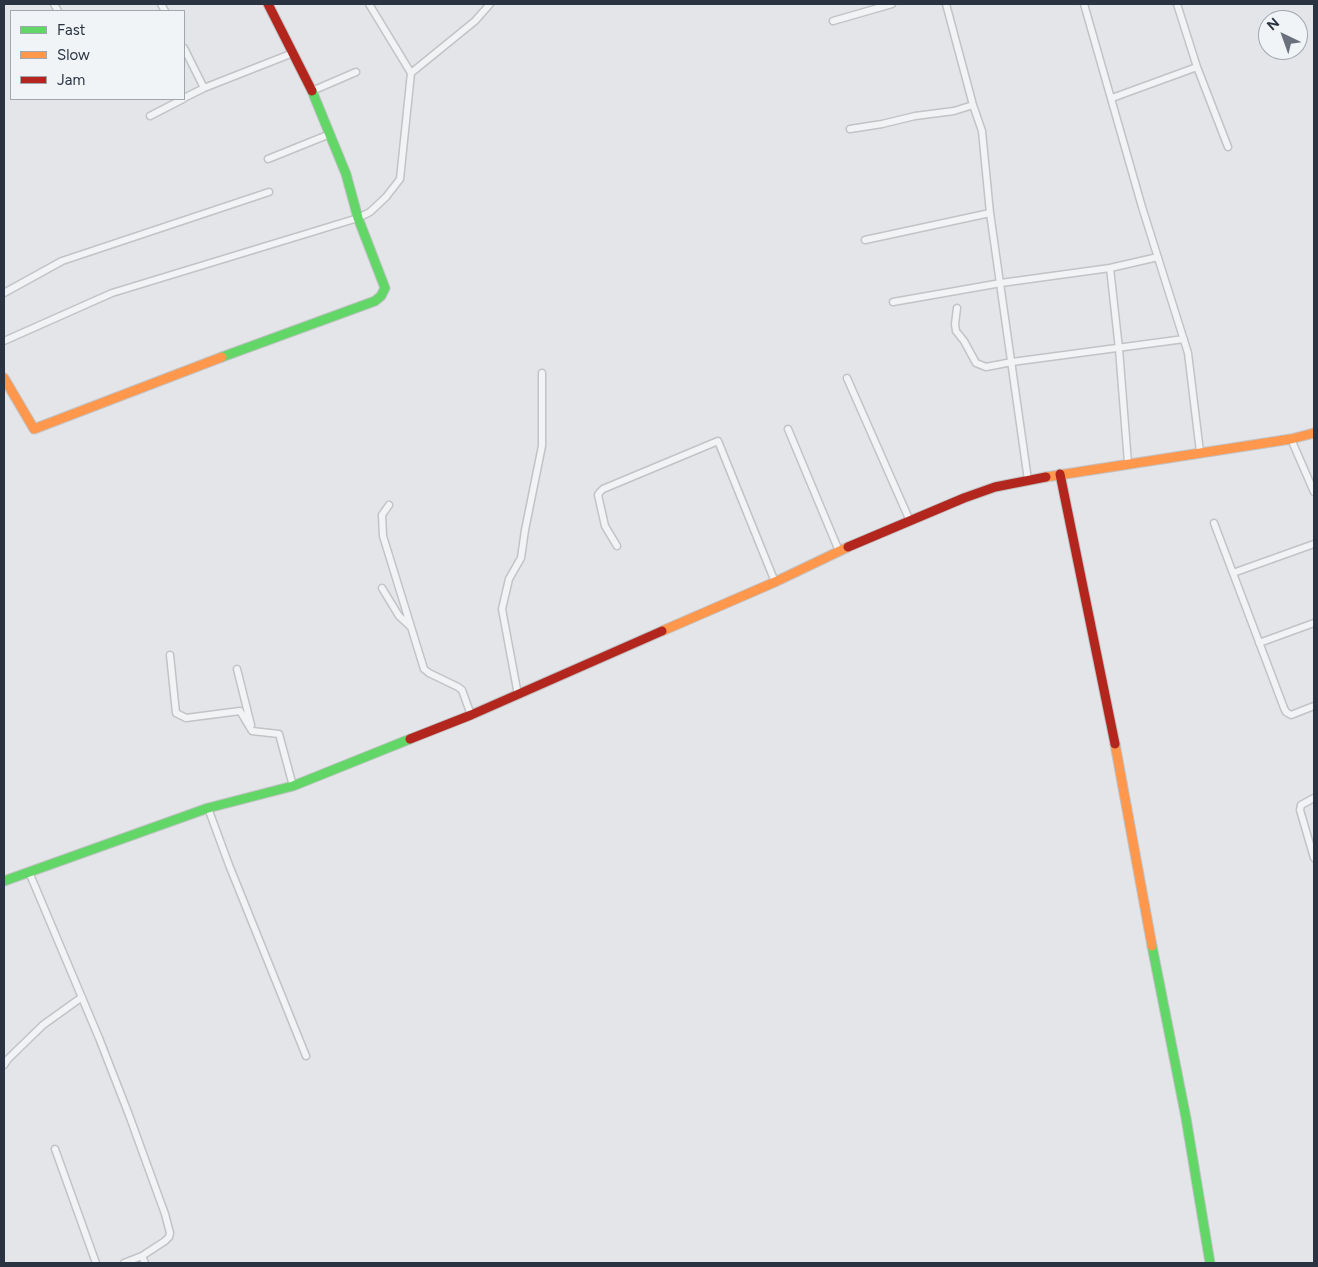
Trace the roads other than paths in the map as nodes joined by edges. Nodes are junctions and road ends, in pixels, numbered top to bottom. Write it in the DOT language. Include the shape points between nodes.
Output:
graph roads {
  1 [pos="268,4"];
  2 [pos="370,4"];
  3 [pos="490,4"];
  4 [pos="892,4"];
  5 [pos="946,4"];
  6 [pos="1084,4"];
  7 [pos="1177,4"];
  8 [pos="833,21"];
  9 [pos="185,50"];
  10 [pos="293,53"];
  11 [pos="1197,66"];
  12 [pos="356,72"];
  13 [pos="411,73"];
  14 [pos="204,88"];
  15 [pos="312,91"];
  16 [pos="185,98"];
  17 [pos="1112,98"];
  18 [pos="182,100"];
  19 [pos="973,105"];
  20 [pos="150,116"];
  21 [pos="852,128"];
  22 [pos="330,134"];
  23 [pos="1228,147"];
  24 [pos="268,160"];
  25 [pos="269,192"];
  26 [pos="990,213"];
  27 [pos="358,218"];
  28 [pos="865,240"];
  29 [pos="1158,257"];
  30 [pos="1110,268"];
  31 [pos="1001,283"];
  32 [pos="4,293"];
  33 [pos="893,302"];
  34 [pos="957,308"];
  35 [pos="1184,339"];
  36 [pos="4,341"];
  37 [pos="1119,348"];
  38 [pos="1012,362"];
  39 [pos="542,373"];
  40 [pos="4,378"];
  41 [pos="847,378"];
  42 [pos="7,391"];
  43 [pos="788,429"];
  44 [pos="1314,433"];
  45 [pos="1291,439"];
  46 [pos="1200,452"];
  47 [pos="1128,463"];
  48 [pos="1060,474"];
  49 [pos="1028,480"];
  50 [pos="1314,492"];
  51 [pos="389,505"];
  52 [pos="910,521"];
  53 [pos="1214,523"];
  54 [pos="1314,544"];
  55 [pos="617,546"];
  56 [pos="838,551"];
  57 [pos="1233,573"];
  58 [pos="775,582"];
  59 [pos="382,588"];
  60 [pos="1314,623"];
  61 [pos="411,627"];
  62 [pos="1259,644"];
  63 [pos="170,655"];
  64 [pos="237,669"];
  65 [pos="518,695"];
  66 [pos="1314,706"];
  67 [pos="472,715"];
  68 [pos="252,731"];
  69 [pos="293,786"];
  70 [pos="1314,798"];
  71 [pos="208,808"];
  72 [pos="1314,858"];
  73 [pos="29,872"];
  74 [pos="4,881"];
  75 [pos="82,997"];
  76 [pos="306,1056"];
  77 [pos="4,1065"];
  78 [pos="55,1149"];
  79 [pos="142,1256"];
  80 [pos="96,1263"];
  81 [pos="124,1263"];
  82 [pos="145,1263"];
  83 [pos="1210,1263"];
  1 -- 10 [label="street"];
  2 -- 13 [label="street"];
  3 -- 13 [label="street" via="475,21"];
  4 -- 8 [label="street"];
  5 -- 19 [label="street"];
  6 -- 17 [label="street"];
  7 -- 11 [label="street"];
  9 -- 14 [label="street"];
  10 -- 14 [label="street"];
  10 -- 15 [label="street"];
  11 -- 17 [label="street"];
  11 -- 23 [label="street"];
  12 -- 15 [label="street"];
  13 -- 27 [label="street" via="400,179 381,202"];
  14 -- 16 [label="street"];
  15 -- 22 [label="street"];
  17 -- 29 [label="street"];
  18 -- 20 [label="street"];
  19 -- 21 [label="street"];
  19 -- 26 [label="street" via="982,132"];
  22 -- 24 [label="street"];
  22 -- 27 [label="street" via="346,174"];
  25 -- 32 [label="street" via="62,261"];
  26 -- 28 [label="street"];
  26 -- 31 [label="street"];
  27 -- 36 [label="street" via="112,294"];
  27 -- 42 [label="street" via="385,288 375,301 34,429"];
  29 -- 30 [label="street"];
  29 -- 35 [label="street"];
  30 -- 31 [label="street"];
  30 -- 37 [label="street"];
  31 -- 33 [label="street"];
  31 -- 38 [label="street"];
  34 -- 38 [label="street" via="956,331 976,363 986,367"];
  35 -- 37 [label="street"];
  35 -- 46 [label="street"];
  37 -- 38 [label="street"];
  37 -- 47 [label="street"];
  38 -- 49 [label="street"];
  39 -- 65 [label="street" via="542,446 521,558 509,579 502,609"];
  40 -- 42 [label="street"];
  41 -- 52 [label="street"];
  43 -- 56 [label="street"];
  44 -- 45 [label="street"];
  45 -- 46 [label="street"];
  45 -- 50 [label="street"];
  46 -- 47 [label="street"];
  47 -- 48 [label="street"];
  48 -- 49 [label="street"];
  48 -- 83 [label="street" via="1186,1118"];
  49 -- 52 [label="street" via="964,498"];
  51 -- 61 [label="street" via="382,515 384,536"];
  52 -- 56 [label="street"];
  53 -- 57 [label="street"];
  54 -- 57 [label="street"];
  55 -- 58 [label="street" via="605,526 600,492 718,441"];
  56 -- 58 [label="street"];
  57 -- 62 [label="street"];
  58 -- 65 [label="street"];
  59 -- 61 [label="street" via="398,616"];
  60 -- 62 [label="street"];
  61 -- 67 [label="street" via="424,669 462,690"];
  62 -- 66 [label="street" via="1286,712 1291,715"];
  63 -- 68 [label="street" via="176,713 186,718 240,711"];
  64 -- 68 [label="street"];
  65 -- 67 [label="street"];
  67 -- 69 [label="street"];
  68 -- 69 [label="street" via="279,734"];
  69 -- 71 [label="street"];
  70 -- 72 [label="street" via="1300,810"];
  71 -- 73 [label="street"];
  71 -- 76 [label="street"];
  73 -- 74 [label="street"];
  73 -- 75 [label="street"];
  75 -- 77 [label="street" via="43,1025"];
  75 -- 79 [label="street" via="129,1115 170,1233 165,1241"];
  78 -- 80 [label="street"];
  79 -- 81 [label="street"];
  79 -- 82 [label="street"];
}
